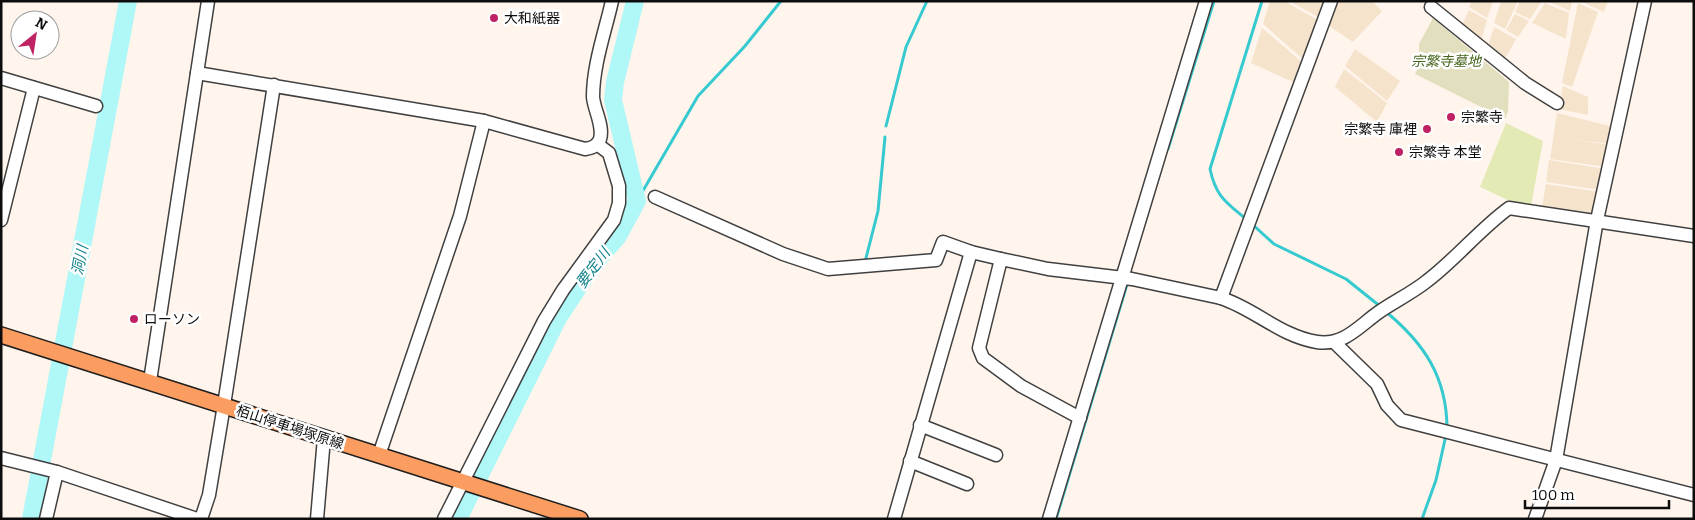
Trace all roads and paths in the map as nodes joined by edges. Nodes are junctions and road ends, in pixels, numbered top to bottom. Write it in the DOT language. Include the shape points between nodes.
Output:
graph roads {
  1 [pos="208,1"];
  2 [pos="612,1"];
  3 [pos="1206,1"];
  4 [pos="1331,1"];
  5 [pos="1645,1"];
  6 [pos="1431,7"];
  7 [pos="197,73"];
  8 [pos="1,78"];
  9 [pos="274,85"];
  10 [pos="34,88"];
  11 [pos="1557,102"];
  12 [pos="96,106"];
  13 [pos="484,121"];
  14 [pos="597,144"];
  15 [pos="655,197"];
  16 [pos="1,220"];
  17 [pos="1597,220"];
  18 [pos="1694,236"];
  19 [pos="971,252"];
  20 [pos="1001,259"];
  21 [pos="1125,279"];
  22 [pos="1221,298"];
  23 [pos="1,334"];
  24 [pos="1334,342"];
  25 [pos="150,382"];
  26 [pos="224,405"];
  27 [pos="1080,418"];
  28 [pos="920,425"];
  29 [pos="324,438"];
  30 [pos="379,455"];
  31 [pos="996,455"];
  32 [pos="1,458"];
  33 [pos="1556,460"];
  34 [pos="910,461"];
  35 [pos="57,472"];
  36 [pos="463,482"];
  37 [pos="967,484"];
  38 [pos="1694,495"];
  39 [pos="46,519"];
  40 [pos="197,519"];
  41 [pos="201,519"];
  42 [pos="317,519"];
  43 [pos="444,519"];
  44 [pos="580,519"];
  45 [pos="894,519"];
  46 [pos="1049,519"];
  47 [pos="1535,519"];
  1 -- 7 [label="street"];
  2 -- 14 [label="street" via="594,76 593,99 601,133"];
  3 -- 21 [label="street"];
  4 -- 22 [label="street"];
  5 -- 17 [label="street"];
  6 -- 11 [label="street" via="1525,83"];
  7 -- 9 [label="street"];
  7 -- 25 [label="street"];
  8 -- 10 [label="street"];
  9 -- 13 [label="street"];
  9 -- 26 [label="street"];
  10 -- 12 [label="street"];
  10 -- 16 [label="street"];
  13 -- 14 [label="street" via="585,149"];
  13 -- 30 [label="street" via="460,216"];
  14 -- 36 [label="street" via="609,153 619,186 614,220 544,321"];
  15 -- 19 [label="street" via="784,254 828,269 936,260 943,242"];
  17 -- 18 [label="street"];
  17 -- 24 [label="street" via="1509,208 1427,281 1345,338"];
  17 -- 33 [label="street"];
  19 -- 20 [label="street"];
  19 -- 28 [label="street"];
  20 -- 21 [label="street"];
  20 -- 27 [label="street" via="979,348 983,358 1021,386"];
  21 -- 22 [label="street"];
  21 -- 27 [label="street"];
  22 -- 24 [label="street" via="1301,339"];
  23 -- 25 [label="main road, 栢山停車場塚原線"];
  24 -- 33 [label="street" via="1377,384 1387,405 1401,420"];
  25 -- 26 [label="main road, 栢山停車場塚原線"];
  26 -- 29 [label="main road, 栢山停車場塚原線"];
  26 -- 41 [label="street"];
  27 -- 46 [label="street"];
  28 -- 31 [label="street"];
  28 -- 34 [label="street"];
  29 -- 30 [label="main road, 栢山停車場塚原線"];
  29 -- 42 [label="street"];
  30 -- 36 [label="main road, 栢山停車場塚原線"];
  32 -- 35 [label="street"];
  33 -- 38 [label="street"];
  33 -- 47 [label="street"];
  34 -- 37 [label="street"];
  34 -- 45 [label="street"];
  35 -- 39 [label="street"];
  35 -- 40 [label="street"];
  36 -- 43 [label="street"];
  36 -- 44 [label="main road, 栢山停車場塚原線"];
}
